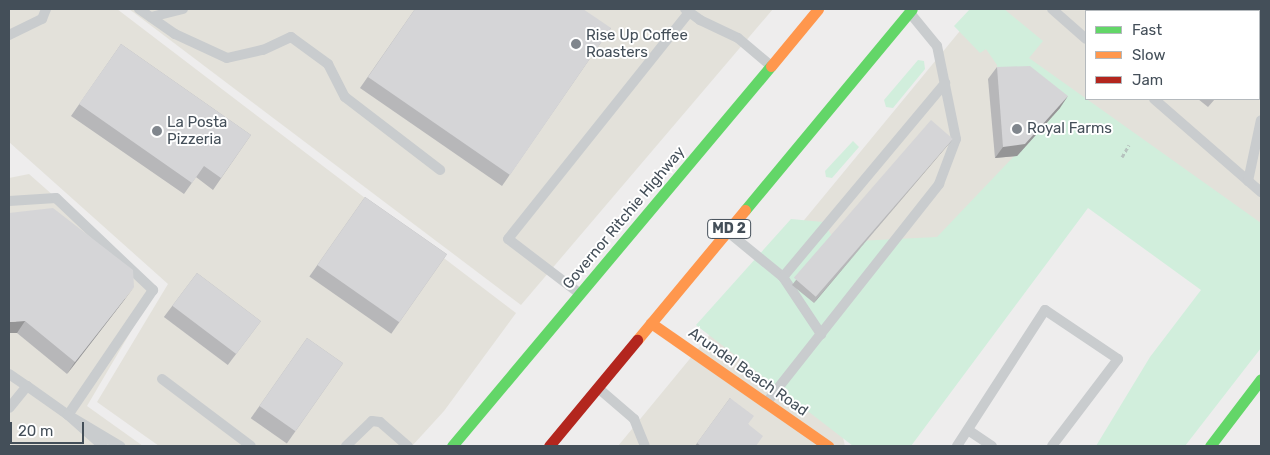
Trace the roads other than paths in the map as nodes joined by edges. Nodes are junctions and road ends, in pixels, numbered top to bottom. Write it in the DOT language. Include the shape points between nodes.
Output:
graph roads {
  1 [pos="46,9"];
  2 [pos="139,9"];
  3 [pos="183,9"];
  4 [pos="818,9"];
  5 [pos="686,10"];
  6 [pos="1055,10"];
  7 [pos="911,11"];
  8 [pos="150,17"];
  9 [pos="9,35"];
  10 [pos="1085,38"];
  11 [pos="770,65"];
  12 [pos="945,83"];
  13 [pos="1155,100"];
  14 [pos="1261,120"];
  15 [pos="440,170"];
  16 [pos="1248,181"];
  17 [pos="1261,192"];
  18 [pos="9,201"];
  19 [pos="727,232"];
  20 [pos="783,277"];
  21 [pos="580,294"];
  22 [pos="651,323"];
  23 [pos="821,334"];
  24 [pos="9,374"];
  25 [pos="162,379"];
  26 [pos="1261,379"];
  27 [pos="27,386"];
  28 [pos="597,388"];
  29 [pos="766,403"];
  30 [pos="9,408"];
  31 [pos="68,415"];
  32 [pos="968,430"];
  33 [pos="813,442"];
  34 [pos="102,446"];
  35 [pos="120,446"];
  36 [pos="250,446"];
  37 [pos="346,446"];
  38 [pos="408,446"];
  39 [pos="452,446"];
  40 [pos="549,446"];
  41 [pos="645,446"];
  42 [pos="828,446"];
  43 [pos="957,446"];
  44 [pos="992,446"];
  45 [pos="1052,446"];
  46 [pos="1210,446"];
  1 -- 9 [label="lane" via="42,20"];
  2 -- 8 [label="lane"];
  3 -- 8 [label="lane"];
  4 -- 11 [label="main road, Governor Ritchie Highway"];
  5 -- 11 [label="lane" via="738,38"];
  5 -- 21 [label="lane" via="508,239"];
  6 -- 10 [label="lane"];
  7 -- 12 [label="lane" via="937,46"];
  7 -- 19 [label="main road, MD 2"];
  8 -- 15 [label="lane" via="175,34 227,58 263,50 291,37 328,64 344,97"];
  11 -- 21 [label="main road, Governor Ritchie Highway"];
  12 -- 20 [label="lane"];
  12 -- 23 [label="lane" via="956,139 939,184"];
  13 -- 16 [label="lane"];
  14 -- 16 [label="lane"];
  16 -- 17 [label="lane"];
  18 -- 31 [label="lane" via="56,198 153,290"];
  19 -- 20 [label="lane"];
  19 -- 22 [label="main road, MD 2"];
  20 -- 23 [label="lane"];
  21 -- 39 [label="main road, Governor Ritchie Highway"];
  22 -- 28 [label="main road, MD 2"];
  22 -- 29 [label="main road, Arundel Beach Road"];
  23 -- 29 [label="lane"];
  24 -- 27 [label="lane"];
  25 -- 36 [label="lane"];
  26 -- 46 [label="main road"];
  27 -- 30 [label="lane"];
  27 -- 31 [label="lane"];
  28 -- 40 [label="main road, MD 2"];
  28 -- 41 [label="lane" via="634,419"];
  29 -- 33 [label="main road, Arundel Beach Road"];
  31 -- 34 [label="lane"];
  31 -- 35 [label="lane"];
  32 -- 43 [label="lane"];
  32 -- 44 [label="lane"];
  32 -- 45 [label="lane" via="1045,310 1118,359"];
  33 -- 42 [label="main road, Arundel Beach Road"];
  37 -- 38 [label="lane" via="372,421 380,422"];
}
